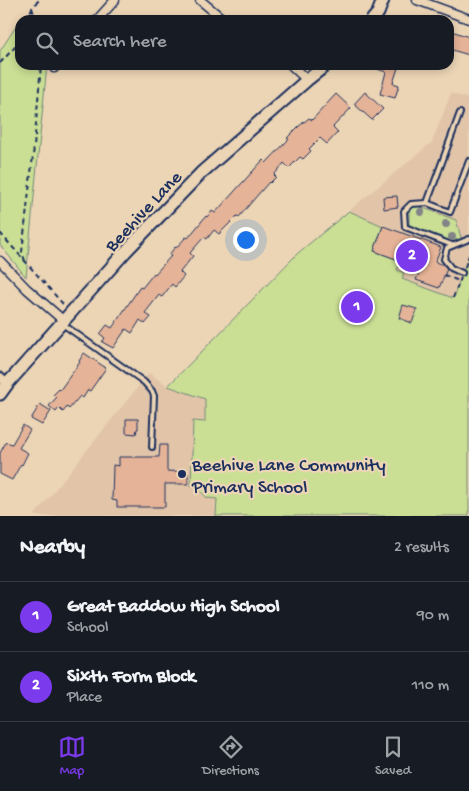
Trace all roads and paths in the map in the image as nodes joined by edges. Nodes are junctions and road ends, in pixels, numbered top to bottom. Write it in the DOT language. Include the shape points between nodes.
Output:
graph roads {
  1 [pos="39,0"];
  2 [pos="115,0"];
  3 [pos="200,0"];
  4 [pos="383,0"];
  5 [pos="417,0"];
  6 [pos="32,8"];
  7 [pos="29,15"];
  8 [pos="34,15"];
  9 [pos="102,15"];
  10 [pos="218,15"];
  11 [pos="376,15"];
  12 [pos="469,20"];
  13 [pos="15,47"];
  14 [pos="0,62"];
  15 [pos="41,70"];
  16 [pos="296,70"];
  17 [pos="320,70"];
  18 [pos="307,80"];
  19 [pos="460,113"];
  20 [pos="469,160"];
  21 [pos="426,203"];
  22 [pos="0,232"];
  23 [pos="469,239"];
  24 [pos="452,245"];
  25 [pos="0,261"];
  26 [pos="25,261"];
  27 [pos="462,274"];
  28 [pos="444,275"];
  29 [pos="460,281"];
  30 [pos="66,319"];
  31 [pos="4,380"];
  32 [pos="0,394"];
  33 [pos="152,447"];
  1 -- 6 [label="path"];
  2 -- 9 [label="street"];
  3 -- 10 [label="street"];
  4 -- 11 [label="main road"];
  5 -- 12 [label="street"];
  6 -- 7 [label="path"];
  6 -- 8 [label="path"];
  13 -- 14 [label="path"];
  15 -- 26 [label="path" via="22,252"];
  16 -- 18 [label="street"];
  17 -- 18 [label="main road, Beehive Lane"];
  18 -- 30 [label="main road, Beehive Lane" via="201,173"];
  19 -- 21 [label="lane"];
  20 -- 21 [label="lane" via="450,212"];
  21 -- 24 [label="lane" via="411,204 404,211 405,227"];
  22 -- 26 [label="path"];
  23 -- 24 [label="lane"];
  24 -- 27 [label="lane" via="447,248 444,259"];
  25 -- 30 [label="street" via="27,289"];
  26 -- 30 [label="path"];
  28 -- 29 [label="path"];
  30 -- 31 [label="main road, Beehive Lane"];
  30 -- 33 [label="lane" via="150,387 154,396"];
  31 -- 32 [label="main road, Beehive Lane"];
}
